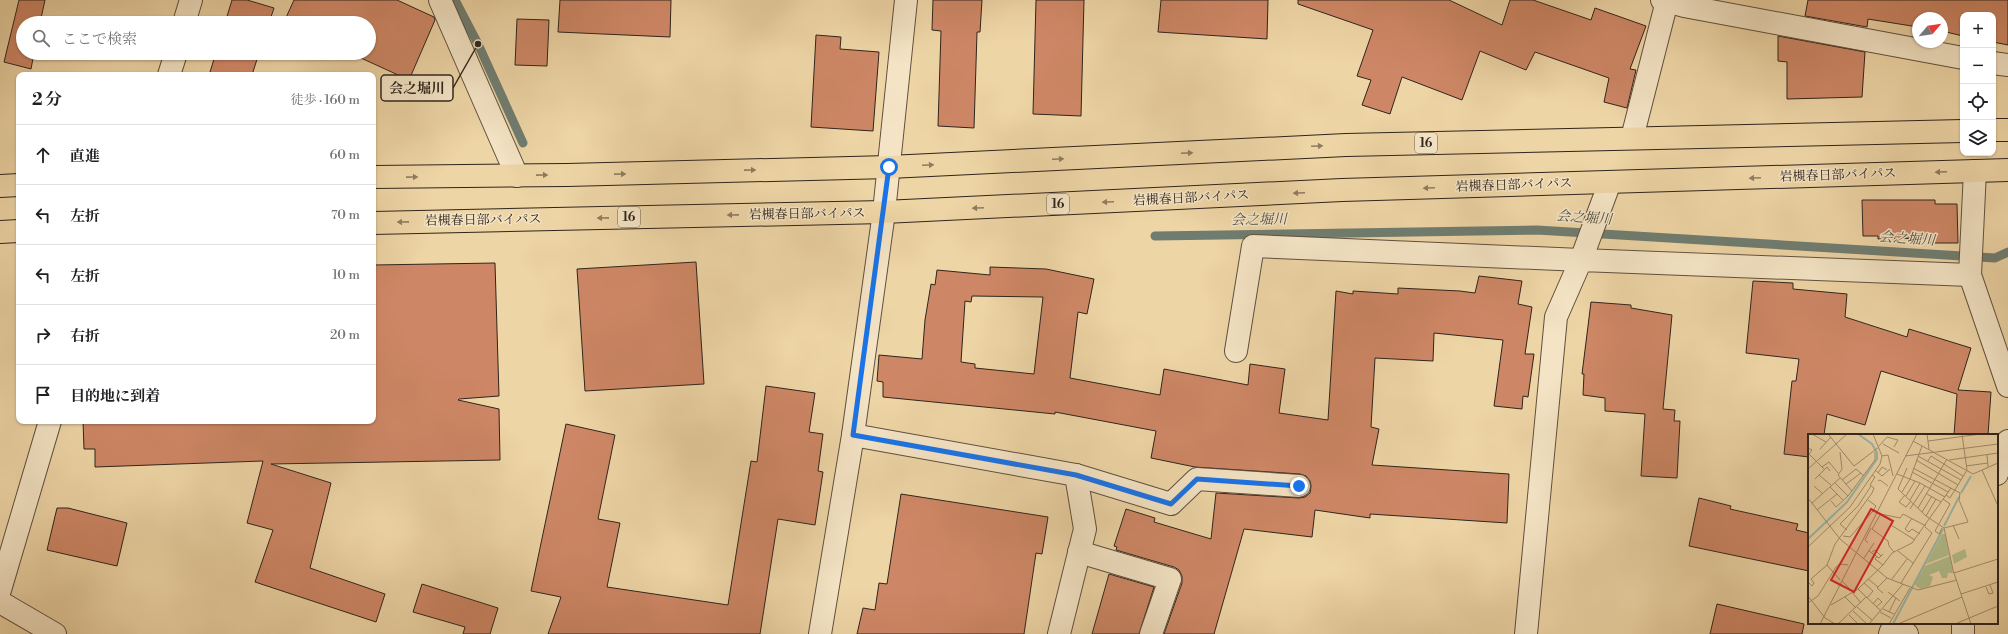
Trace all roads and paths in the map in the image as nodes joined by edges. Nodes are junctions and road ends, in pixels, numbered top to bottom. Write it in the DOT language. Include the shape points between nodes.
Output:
graph roads {
  1 [pos="191,0"];
  2 [pos="440,0"];
  3 [pos="906,0"];
  4 [pos="1665,1"];
  5 [pos="186,16"];
  6 [pos="1960,57"];
  7 [pos="174,60"];
  8 [pos="1996,63"];
  9 [pos="2008,65"];
  10 [pos="170,72"];
  11 [pos="1996,130"];
  12 [pos="2008,130"];
  13 [pos="1960,131"];
  14 [pos="1632,138"];
  15 [pos="889,167"];
  16 [pos="2008,170"];
  17 [pos="1974,171"];
  18 [pos="516,176"];
  19 [pos="376,177"];
  20 [pos="1610,182"];
  21 [pos="16,185"];
  22 [pos="0,186"];
  23 [pos="884,212"];
  24 [pos="376,222"];
  25 [pos="16,231"];
  26 [pos="0,232"];
  27 [pos="1581,260"];
  28 [pos="1970,274"];
  29 [pos="1236,351"];
  30 [pos="2008,386"];
  31 [pos="49,424"];
  32 [pos="853,435"];
  33 [pos="2008,441"];
  34 [pos="1998,471"];
  35 [pos="1076,475"];
  36 [pos="1299,486"];
  37 [pos="1079,552"];
  38 [pos="0,590"];
  39 [pos="0,602"];
  40 [pos="54,634"];
  41 [pos="820,634"];
  42 [pos="1059,634"];
  43 [pos="1151,634"];
  44 [pos="1526,634"];
  45 [pos="1890,634"];
  46 [pos="1907,634"];
  1 -- 5 [label="street"];
  2 -- 18 [label="street"];
  3 -- 15 [label="street"];
  4 -- 6 [label="street"];
  4 -- 14 [label="street"];
  7 -- 10 [label="street"];
  8 -- 9 [label="street"];
  11 -- 12 [label="highway"];
  13 -- 14 [label="highway, 16"];
  15 -- 14 [label="highway, 16, one-way" via="1338,145"];
  18 -- 15 [label="highway, 16, one-way"];
  15 -- 23 [label="street"];
  16 -- 17 [label="highway, 岩槻春日部バイパス / 16"];
  17 -- 20 [label="highway, 岩槻春日部バイパス / 16, one-way"];
  17 -- 28 [label="street"];
  19 -- 18 [label="highway, 16, one-way"];
  20 -- 23 [label="highway, 岩槻春日部バイパス / 16, one-way" via="1342,190"];
  20 -- 27 [label="street"];
  21 -- 22 [label="highway"];
  23 -- 24 [label="highway, 岩槻春日部バイパス / 16, one-way"];
  23 -- 32 [label="street"];
  25 -- 26 [label="highway"];
  27 -- 28 [label="street"];
  27 -- 29 [label="street" via="1253,246"];
  27 -- 44 [label="street" via="1556,317"];
  28 -- 30 [label="street"];
  31 -- 38 [label="street"];
  32 -- 35 [label="street"];
  32 -- 41 [label="street"];
  33 -- 34 [label="street"];
  35 -- 36 [label="street" via="1171,504 1197,479"];
  35 -- 37 [label="street" via="1085,529"];
  37 -- 42 [label="street"];
  37 -- 43 [label="street" via="1170,579"];
  39 -- 40 [label="street"];
  45 -- 46 [label="street" via="1890,631"];
}
